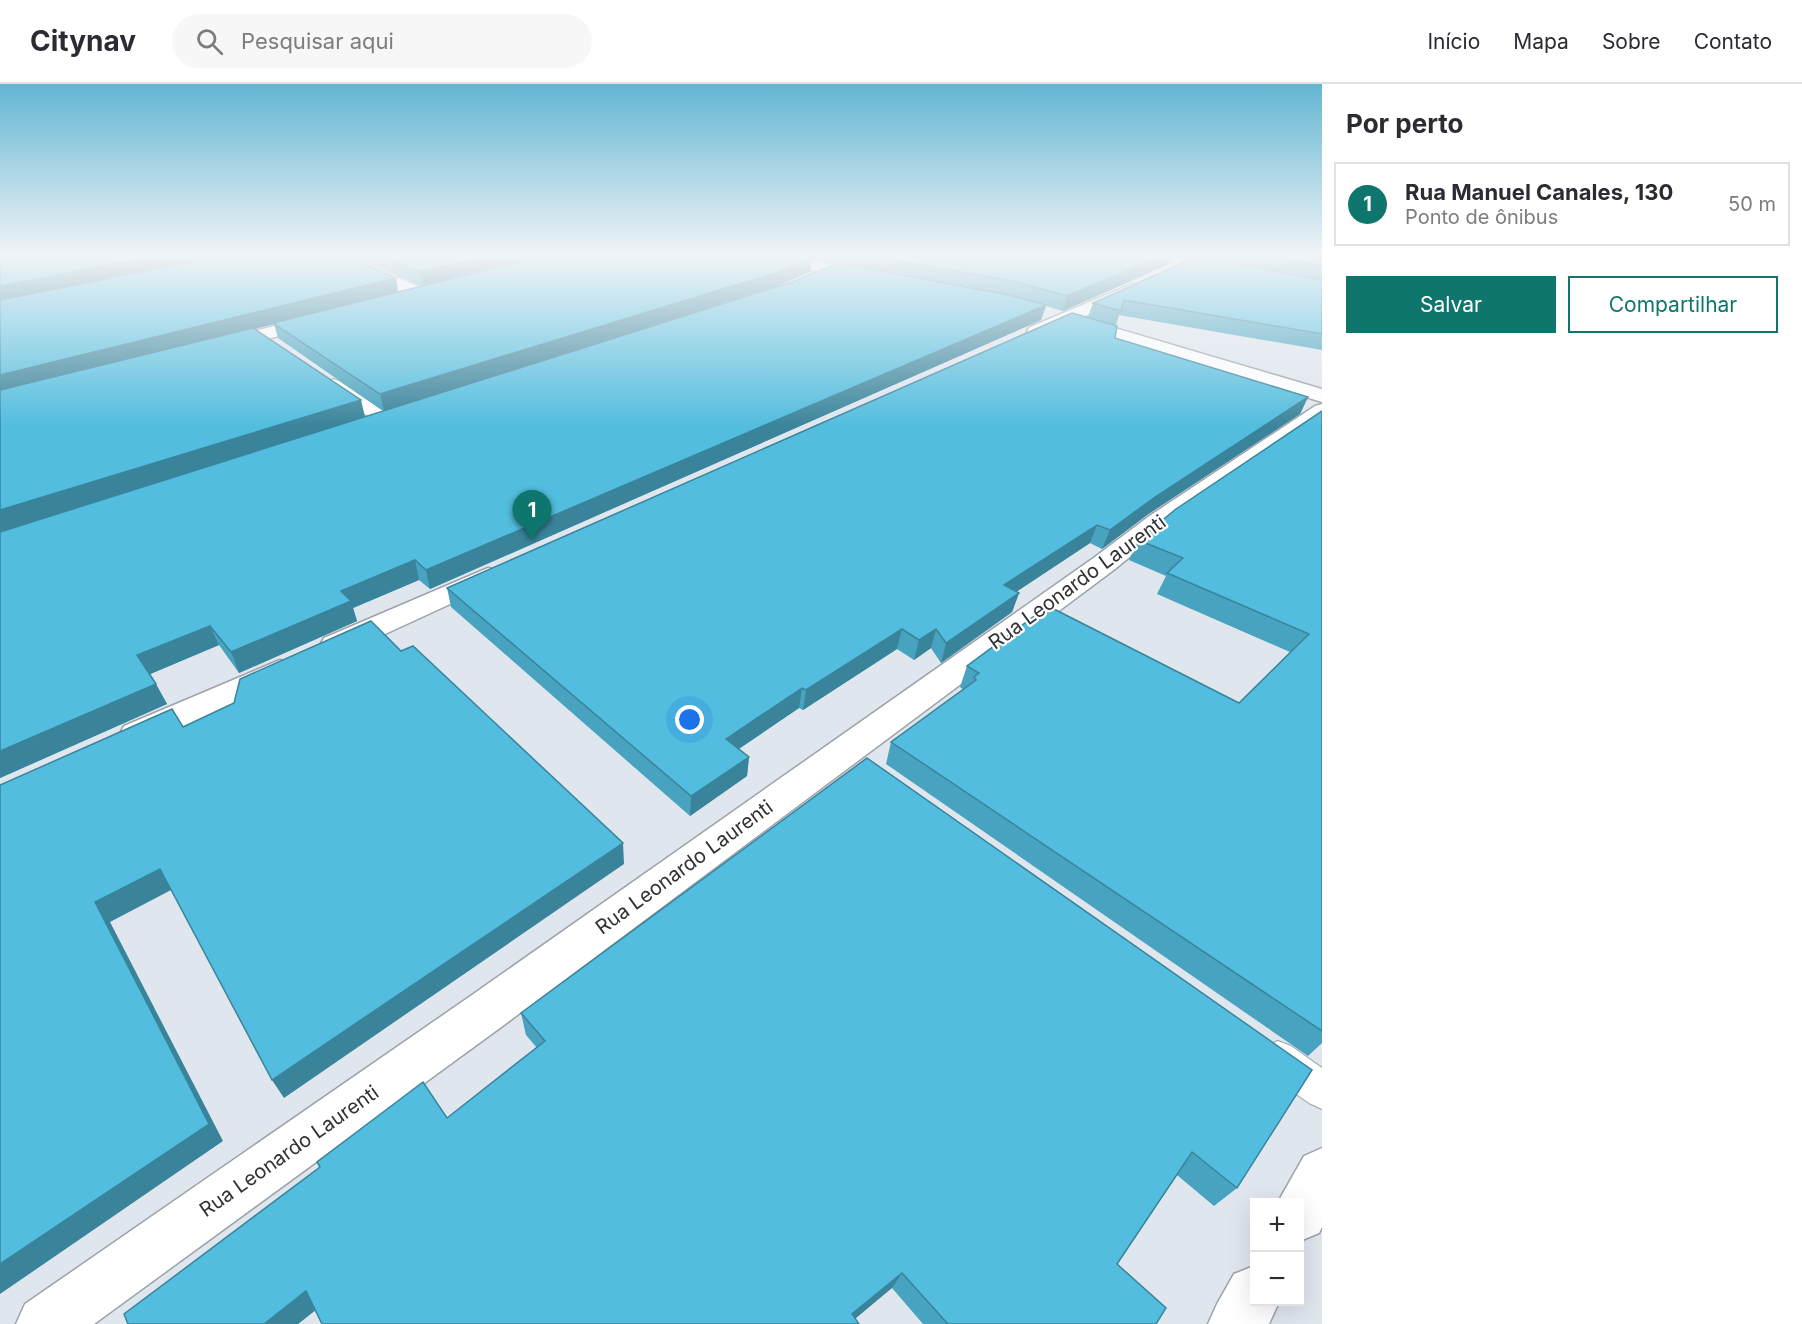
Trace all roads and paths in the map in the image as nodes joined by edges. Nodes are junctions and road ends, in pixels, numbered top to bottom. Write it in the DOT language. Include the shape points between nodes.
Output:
graph roads {
  1 [pos="1041,312"];
  2 [pos="1082,312"];
  3 [pos="334,316"];
  4 [pos="1066,319"];
  5 [pos="260,335"];
  6 [pos="1013,341"];
  7 [pos="206,349"];
  8 [pos="283,349"];
  9 [pos="319,374"];
  10 [pos="1322,396"];
  11 [pos="1322,410"];
  12 [pos="393,417"];
  13 [pos="363,427"];
  14 [pos="510,566"];
  15 [pos="118,743"];
  16 [pos="1253,1042"];
  17 [pos="1322,1090"];
  18 [pos="1322,1174"];
  19 [pos="1304,1205"];
  20 [pos="1250,1301"];
  21 [pos="45,1324"];
  22 [pos="1237,1324"];
  1 -- 4 [label="street"];
  2 -- 4 [label="street"];
  3 -- 5 [label="street"];
  4 -- 6 [label="street"];
  4 -- 10 [label="street"];
  5 -- 7 [label="street"];
  5 -- 8 [label="lane"];
  9 -- 12 [label="lane"];
  11 -- 21 [label="street, Rua Leonardo Laurenti" via="1158,522 857,761 488,1010"];
  12 -- 13 [label="street"];
  14 -- 15 [label="street"];
  16 -- 17 [label="lane"];
  18 -- 19 [label="street"];
  20 -- 22 [label="street"];
}
